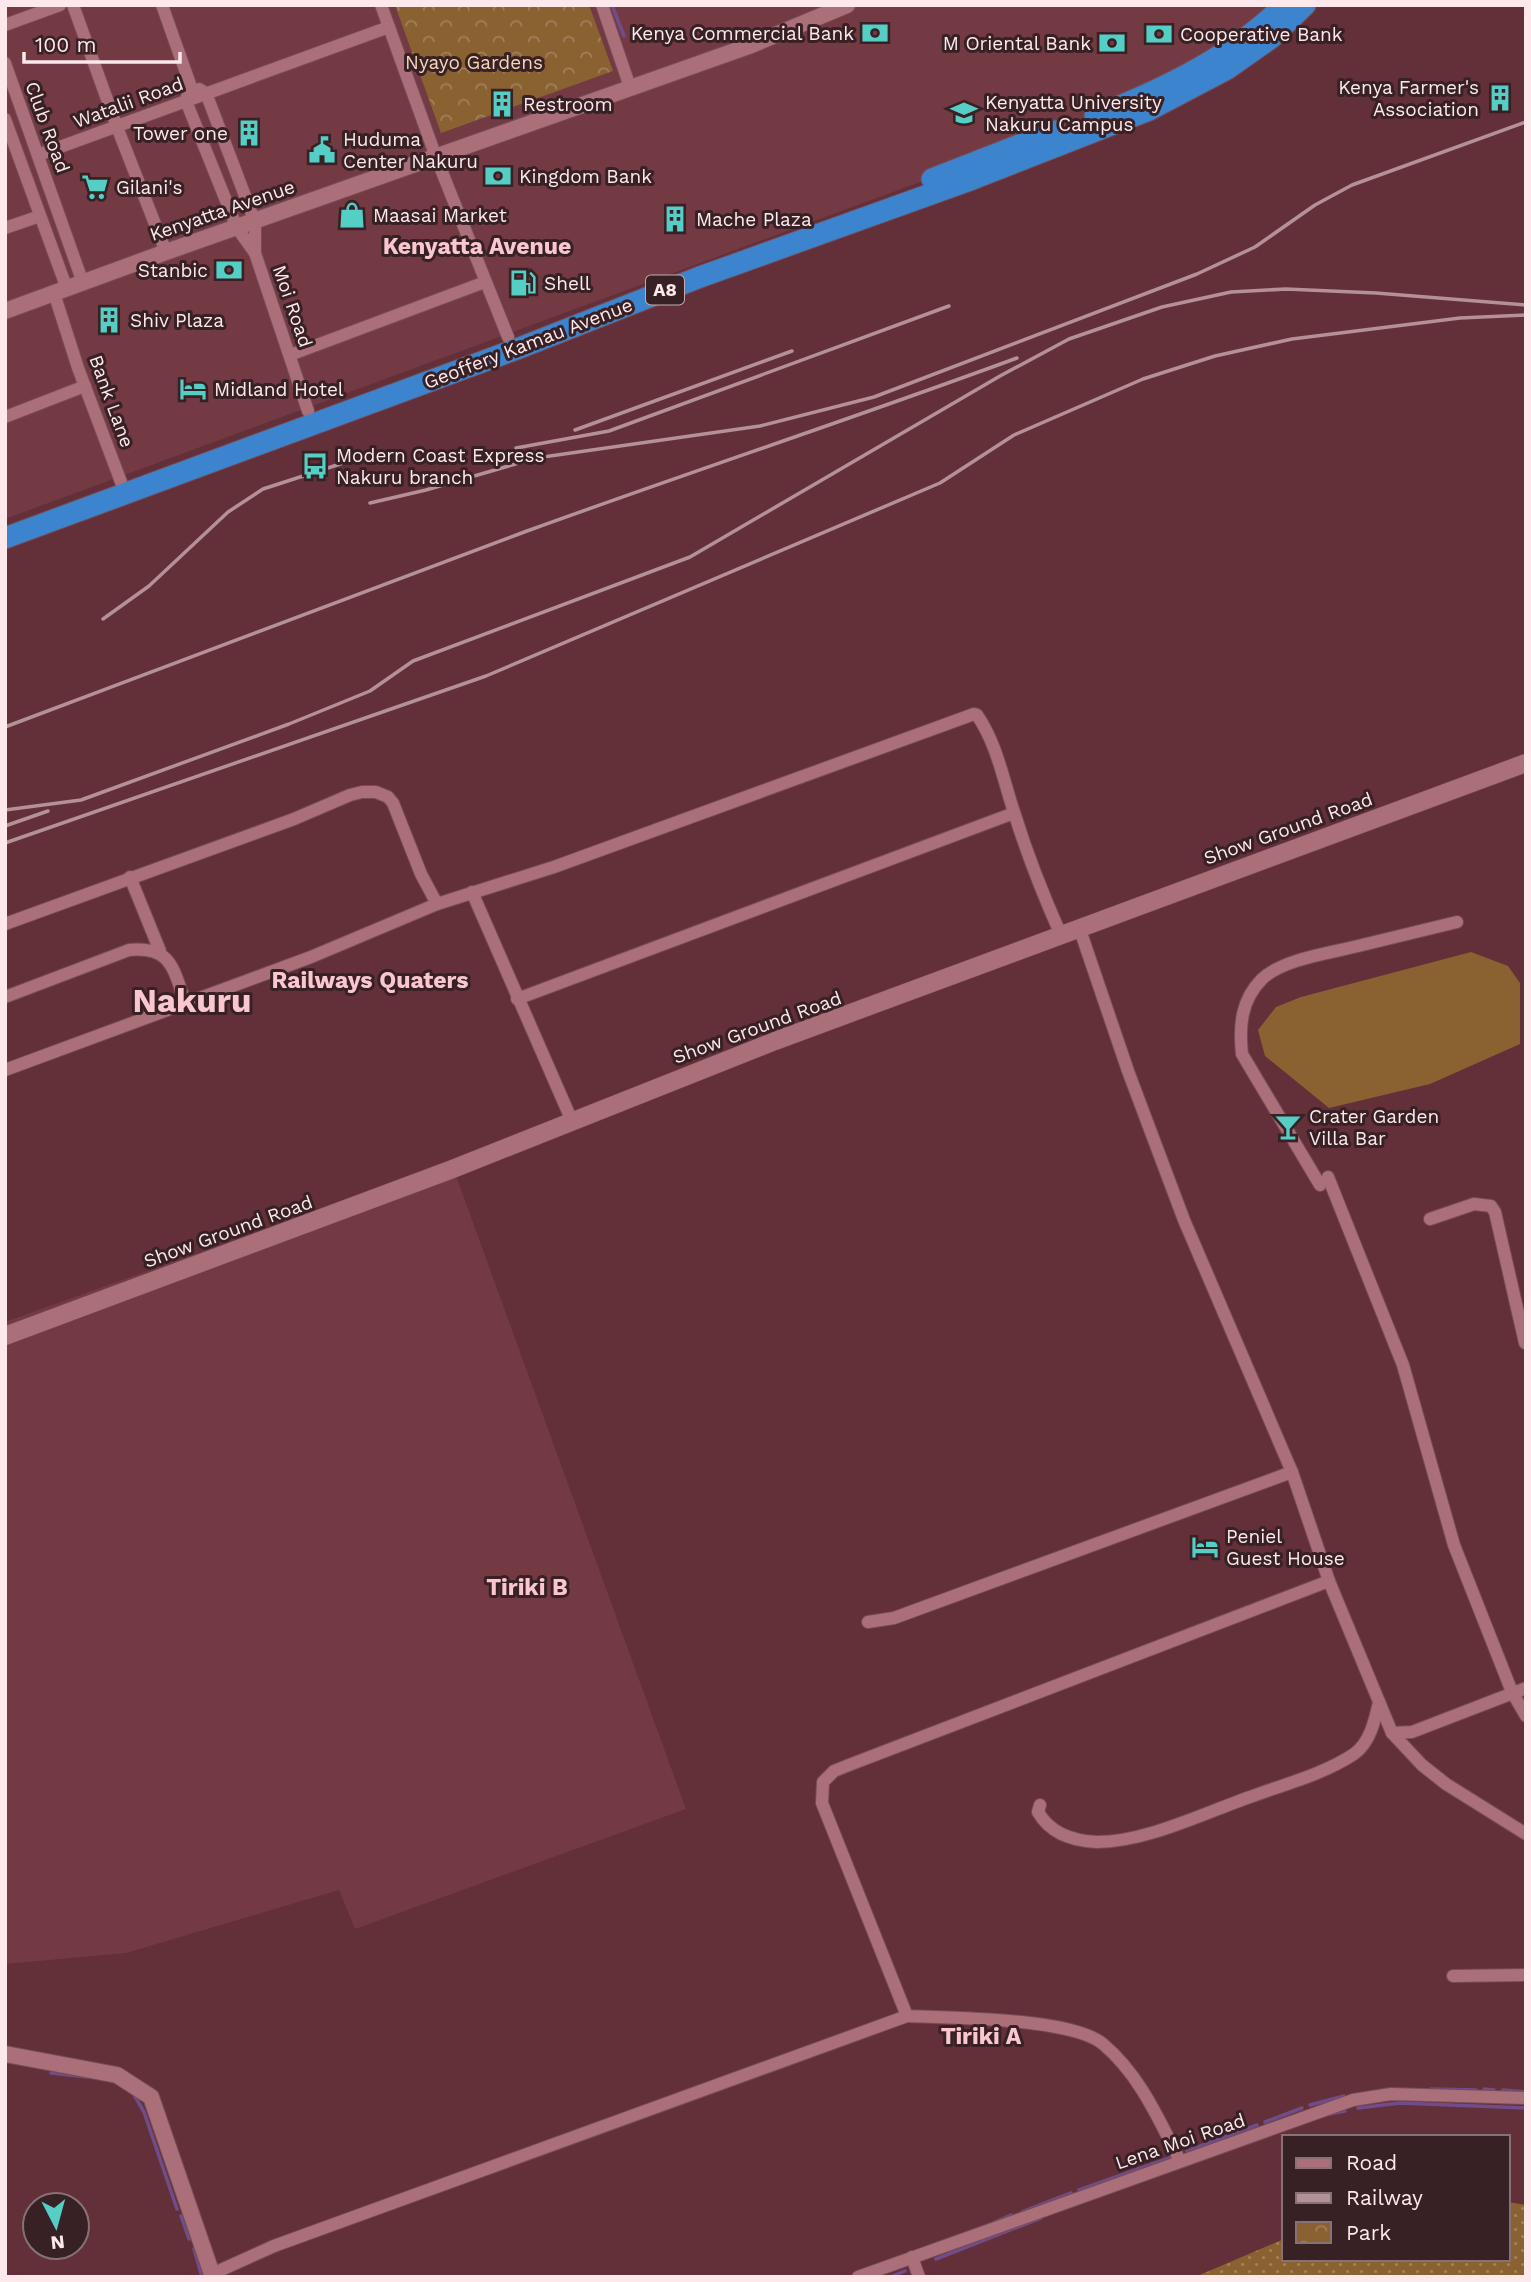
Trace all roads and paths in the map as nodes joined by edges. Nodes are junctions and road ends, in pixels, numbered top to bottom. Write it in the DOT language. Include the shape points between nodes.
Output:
graph roads {
  1 [pos="60,5"];
  2 [pos="73,5"];
  3 [pos="162,5"];
  4 [pos="380,5"];
  5 [pos="602,5"];
  6 [pos="847,5"];
  7 [pos="1284,5"];
  8 [pos="1305,5"];
  9 [pos="5,25"];
  10 [pos="389,27"];
  11 [pos="6,65"];
  12 [pos="190,84"];
  13 [pos="630,88"];
  14 [pos="206,93"];
  15 [pos="186,101"];
  16 [pos="25,120"];
  17 [pos="7,123"];
  18 [pos="117,127"];
  19 [pos="32,139"];
  20 [pos="15,146"];
  21 [pos="38,155"];
  22 [pos="436,157"];
  23 [pos="43,169"];
  24 [pos="25,175"];
  25 [pos="49,188"];
  26 [pos="32,195"];
  27 [pos="40,216"];
  28 [pos="255,222"];
  29 [pos="5,228"];
  30 [pos="237,228"];
  31 [pos="166,252"];
  32 [pos="255,253"];
  33 [pos="73,256"];
  34 [pos="57,262"];
  35 [pos="485,282"];
  36 [pos="83,283"];
  37 [pos="60,291"];
  38 [pos="5,311"];
  39 [pos="508,337"];
  40 [pos="290,355"];
  41 [pos="85,386"];
  42 [pos="308,411"];
  43 [pos="5,417"];
  44 [pos="121,482"];
  45 [pos="5,525"];
  46 [pos="5,538"];
  47 [pos="1526,763"];
  48 [pos="1014,813"];
  49 [pos="130,877"];
  50 [pos="472,892"];
  51 [pos="437,904"];
  52 [pos="1457,922"];
  53 [pos="5,924"];
  54 [pos="1079,927"];
  55 [pos="1061,935"];
  56 [pos="160,951"];
  57 [pos="5,997"];
  58 [pos="517,999"];
  59 [pos="186,1004"];
  60 [pos="5,1070"];
  61 [pos="572,1121"];
  62 [pos="1430,1220"];
  63 [pos="5,1336"];
  64 [pos="1525,1343"];
  65 [pos="1292,1472"];
  66 [pos="1329,1581"];
  67 [pos="868,1622"];
  68 [pos="1526,1688"];
  69 [pos="1512,1692"];
  70 [pos="1379,1702"];
  71 [pos="1526,1716"];
  72 [pos="1392,1733"];
  73 [pos="1040,1805"];
  74 [pos="1526,1834"];
  75 [pos="1526,1975"];
  76 [pos="1453,1976"];
  77 [pos="907,2016"];
  78 [pos="5,2054"];
  79 [pos="1526,2098"];
  80 [pos="1180,2161"];
  81 [pos="912,2257"];
  82 [pos="212,2275"];
  83 [pos="858,2277"];
  84 [pos="919,2277"];
  1 -- 9 [label="street"];
  2 -- 18 [label="street"];
  3 -- 12 [label="street"];
  4 -- 10 [label="street"];
  5 -- 13 [label="street"];
  6 -- 13 [label="street, Kenyatta Avenue"];
  7 -- 39 [label="highway, Geoffery Kamau Avenue / A8" via="1201,66 1103,113"];
  8 -- 46 [label="highway, Geoffery Kamau Avenue / A8" via="1271,38 1227,69 1149,110"];
  10 -- 14 [label="street, Watalii Road"];
  10 -- 22 [label="street"];
  11 -- 16 [label="street, Club Road"];
  12 -- 14 [label="street"];
  12 -- 15 [label="street"];
  13 -- 22 [label="street, Kenyatta Avenue"];
  14 -- 15 [label="street, Watalii Road"];
  14 -- 28 [label="street, Moi Road"];
  15 -- 18 [label="street, Watalii Road"];
  15 -- 30 [label="street, Moi Road"];
  16 -- 17 [label="street"];
  16 -- 19 [label="street, Club Road"];
  17 -- 20 [label="street, Club Road"];
  18 -- 21 [label="street, Watalii Road"];
  18 -- 31 [label="street"];
  19 -- 20 [label="street"];
  19 -- 21 [label="street, Club Road"];
  20 -- 24 [label="street, Club Road"];
  21 -- 23 [label="street, Club Road"];
  22 -- 28 [label="street, Kenyatta Avenue"];
  22 -- 35 [label="street"];
  23 -- 24 [label="street"];
  23 -- 25 [label="street, Club Road"];
  24 -- 26 [label="street, Club Road"];
  25 -- 26 [label="street"];
  25 -- 33 [label="street, Club Road"];
  26 -- 27 [label="street, Club Road"];
  27 -- 29 [label="street"];
  27 -- 34 [label="street, Club Road"];
  28 -- 30 [label="street, Kenyatta Avenue"];
  28 -- 32 [label="street, Moi Road"];
  30 -- 31 [label="street, Kenyatta Avenue"];
  30 -- 32 [label="street, Moi Road"];
  31 -- 36 [label="street, Kenyatta Avenue"];
  32 -- 40 [label="street, Moi Road"];
  33 -- 34 [label="street"];
  33 -- 36 [label="street, Club Road"];
  34 -- 37 [label="street, Club Road"];
  35 -- 39 [label="street"];
  35 -- 40 [label="street"];
  36 -- 37 [label="street, Kenyatta Avenue"];
  37 -- 38 [label="street, Kenyatta Avenue"];
  37 -- 41 [label="street, Bank Lane"];
  39 -- 42 [label="highway, Geoffery Kamau Avenue / A8"];
  40 -- 42 [label="street, Moi Road"];
  41 -- 43 [label="street"];
  41 -- 44 [label="street, Bank Lane"];
  42 -- 44 [label="highway, Geoffery Kamau Avenue / A8"];
  44 -- 45 [label="highway, Geoffery Kamau Avenue / A8"];
  47 -- 54 [label="main road, Show Ground Road"];
  48 -- 50 [label="street" via="990,739 974,714 665,828"];
  48 -- 55 [label="street"];
  48 -- 58 [label="street"];
  49 -- 51 [label="street" via="350,795 376,792 393,803"];
  49 -- 53 [label="street"];
  49 -- 56 [label="street"];
  50 -- 51 [label="street"];
  50 -- 58 [label="street"];
  51 -- 59 [label="street"];
  52 -- 69 [label="street" via="1306,958 1264,977 1252,991 1240,1031 1242,1054 1324,1181 1403,1365 1454,1545"];
  54 -- 55 [label="main road, Show Ground Road"];
  54 -- 65 [label="street" via="1184,1220"];
  55 -- 61 [label="main road, Show Ground Road"];
  56 -- 57 [label="street" via="129,950"];
  56 -- 59 [label="street"];
  58 -- 61 [label="street"];
  59 -- 60 [label="street"];
  61 -- 63 [label="main road, Show Ground Road"];
  62 -- 64 [label="street" via="1474,1204 1491,1206"];
  65 -- 66 [label="street"];
  65 -- 67 [label="street" via="894,1618"];
  66 -- 70 [label="street"];
  66 -- 77 [label="street" via="849,1765 823,1782 822,1803"];
  68 -- 69 [label="street"];
  69 -- 71 [label="street"];
  69 -- 72 [label="street" via="1412,1732"];
  70 -- 72 [label="street"];
  70 -- 73 [label="street" via="1374,1725 1356,1753 1316,1773 1156,1831 1118,1840 1073,1839 1043,1821"];
  72 -- 74 [label="street" via="1446,1784"];
  75 -- 76 [label="street"];
  77 -- 80 [label="street" via="1058,2028 1081,2032 1102,2043 1148,2098"];
  77 -- 82 [label="street" via="274,2246"];
  78 -- 82 [label="street" via="117,2075 151,2097"];
  79 -- 80 [label="street, Lena Moi Road" via="1391,2094 1353,2100"];
  80 -- 81 [label="street, Lena Moi Road"];
  81 -- 83 [label="street, Lena Moi Road"];
  81 -- 84 [label="street"];
}
